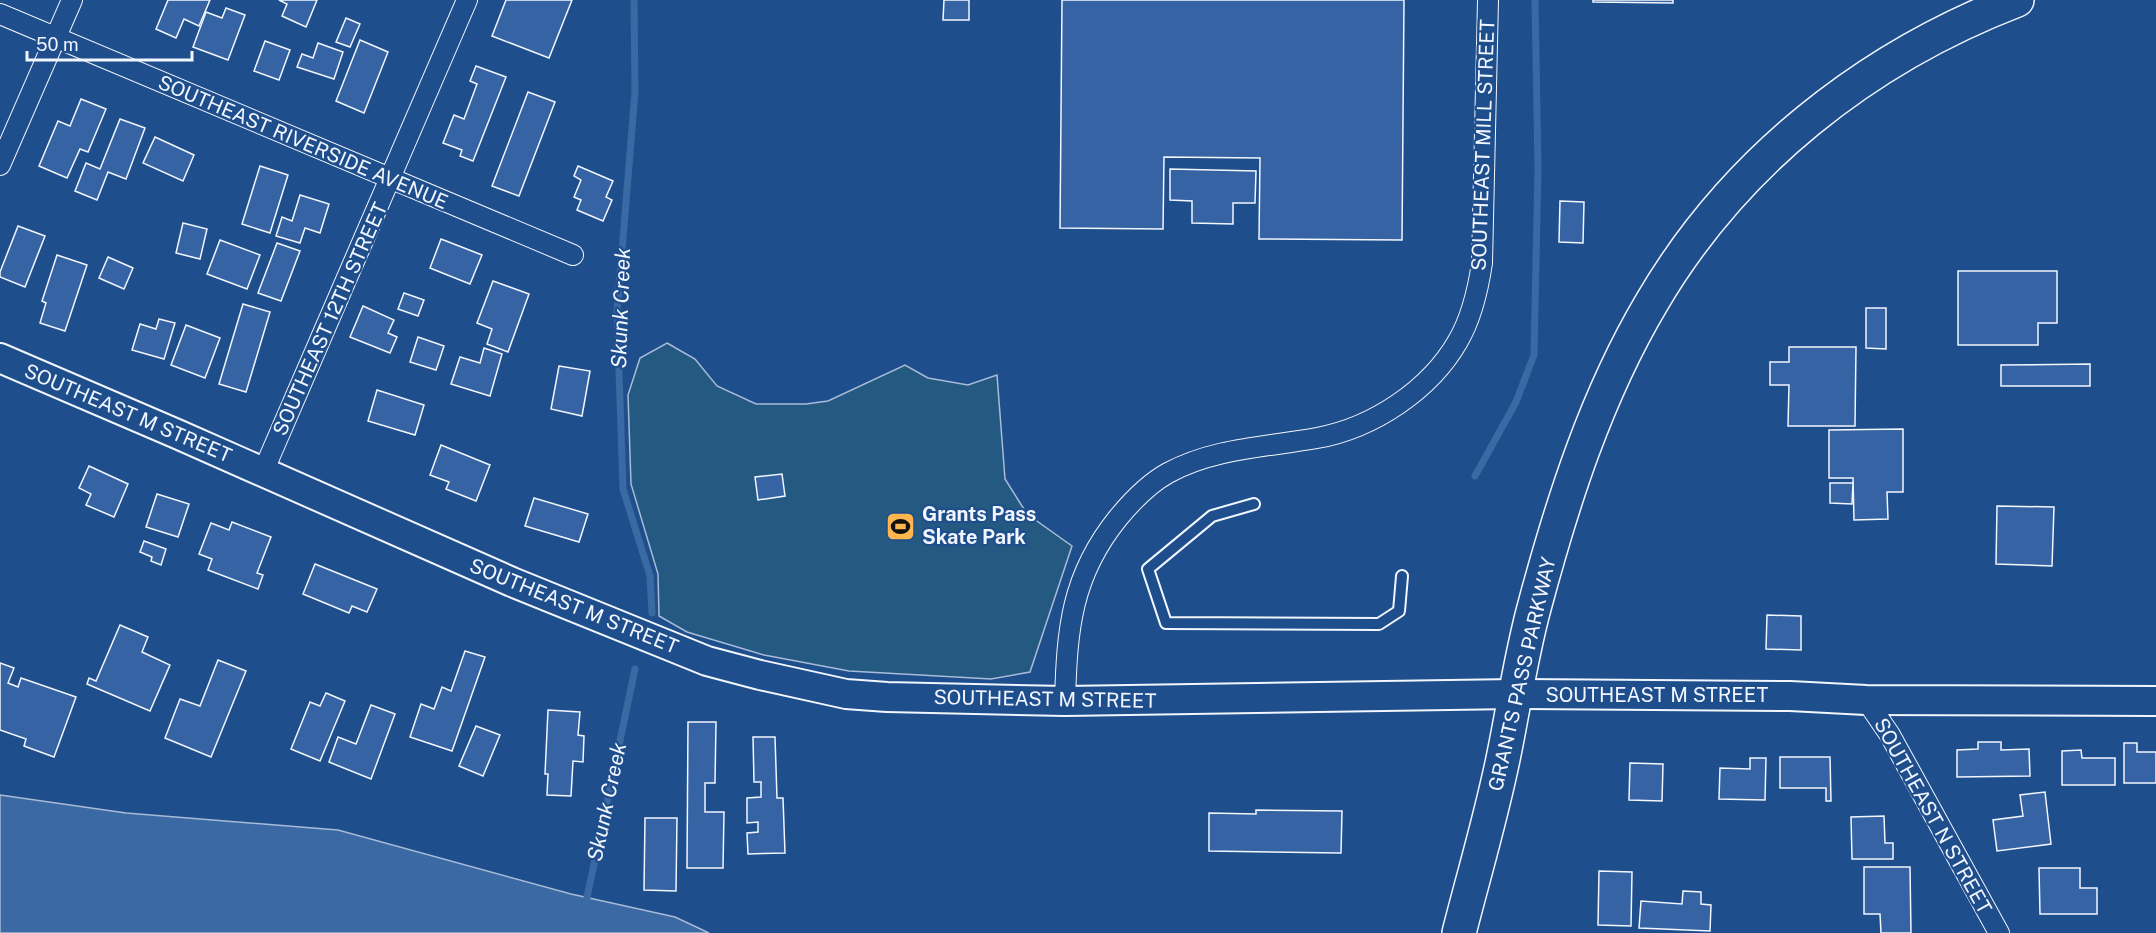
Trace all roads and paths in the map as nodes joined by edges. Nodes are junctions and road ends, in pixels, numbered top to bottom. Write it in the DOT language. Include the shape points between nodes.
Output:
graph roads {
  1 [pos="72,0"];
  2 [pos="467,0"];
  3 [pos="1488,0"];
  4 [pos="2017,0"];
  5 [pos="0,14"];
  6 [pos="56,38"];
  7 [pos="0,165"];
  8 [pos="391,179"];
  9 [pos="573,255"];
  10 [pos="0,358"];
  11 [pos="263,472"];
  12 [pos="1254,504"];
  13 [pos="1402,576"];
  14 [pos="1514,694"];
  15 [pos="1866,700"];
  16 [pos="1065,701"];
  17 [pos="2156,701"];
  18 [pos="1459,933"];
  19 [pos="1999,933"];
  1 -- 6 [label="street"];
  2 -- 8 [label="street, SOUTHEAST 12TH STREET"];
  3 -- 16 [label="street, SOUTHEAST MILL STREET" via="1482,263 1477,291 1459,339 1445,361 1407,398 1356,427 1319,438 1243,448 1190,463 1147,487 1108,530 1081,581 1067,645"];
  4 -- 14 [label="highway, GRANTS PASS PARKWAY" via="1924,43 1836,99 1752,171 1690,243 1638,327 1592,427 1541,580"];
  5 -- 6 [label="street, SOUTHEAST RIVERSIDE AVENUE"];
  6 -- 7 [label="street"];
  6 -- 8 [label="street, SOUTHEAST RIVERSIDE AVENUE"];
  8 -- 9 [label="street, SOUTHEAST RIVERSIDE AVENUE"];
  8 -- 11 [label="street, SOUTHEAST 12TH STREET"];
  10 -- 11 [label="street, SOUTHEAST M STREET"];
  11 -- 16 [label="street, SOUTHEAST M STREET" via="512,582 707,661 846,694"];
  12 -- 13 [label="lane" via="1212,516 1148,569 1166,623 1378,624 1399,611"];
  14 -- 15 [label="street, SOUTHEAST M STREET"];
  14 -- 16 [label="street, SOUTHEAST M STREET"];
  14 -- 18 [label="highway, GRANTS PASS PARKWAY" via="1504,756"];
  15 -- 17 [label="street, SOUTHEAST M STREET"];
  15 -- 19 [label="street, SOUTHEAST N STREET" via="1890,735"];
}
